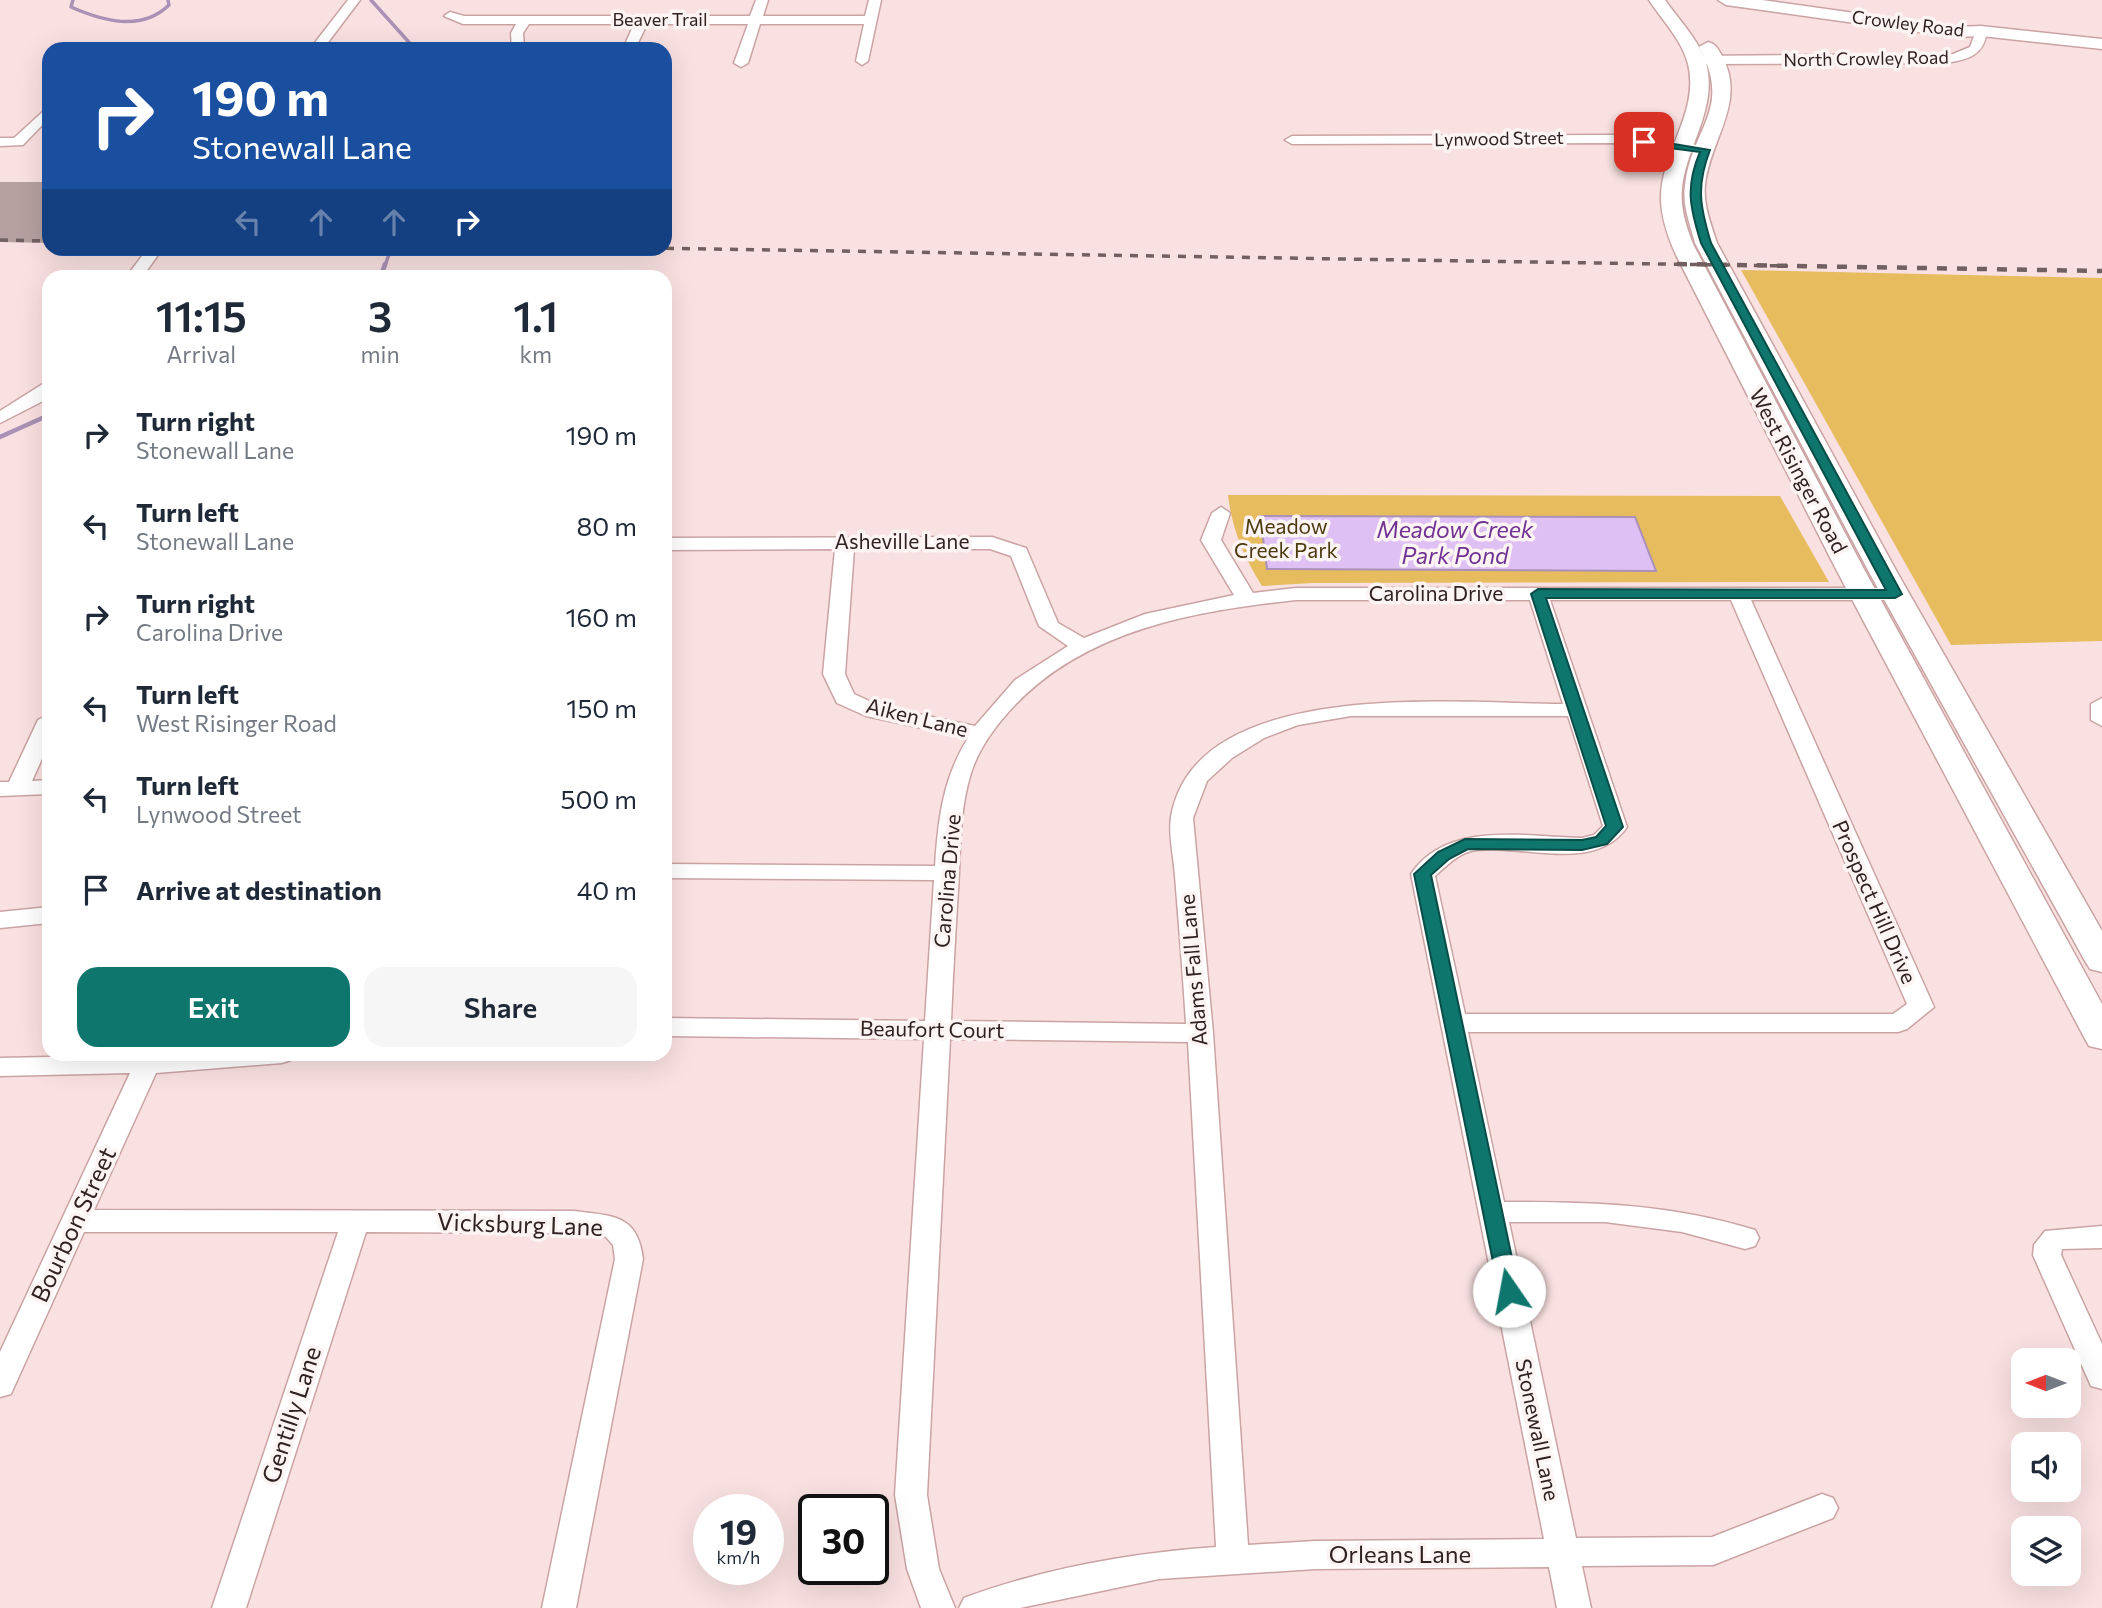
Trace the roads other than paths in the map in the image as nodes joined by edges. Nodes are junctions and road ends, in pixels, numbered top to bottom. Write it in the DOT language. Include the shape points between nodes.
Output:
graph roads {
  1 [pos="354,0"];
  2 [pos="761,0"];
  3 [pos="874,0"];
  4 [pos="1657,0"];
  5 [pos="1675,0"];
  6 [pos="1726,0"];
  7 [pos="1790,0"];
  8 [pos="450,16"];
  9 [pos="525,20"];
  10 [pos="642,20"];
  11 [pos="755,20"];
  12 [pos="870,20"];
  13 [pos="1981,31"];
  14 [pos="321,42"];
  15 [pos="518,42"];
  16 [pos="632,42"];
  17 [pos="2102,44"];
  18 [pos="1706,60"];
  19 [pos="862,61"];
  20 [pos="741,62"];
  21 [pos="42,117"];
  22 [pos="1292,140"];
  23 [pos="0,142"];
  24 [pos="1695,148"];
  25 [pos="42,391"];
  26 [pos="0,418"];
  27 [pos="1777,430"];
  28 [pos="1844,499"];
  29 [pos="1221,513"];
  30 [pos="845,542"];
  31 [pos="672,544"];
  32 [pos="1538,594"];
  33 [pos="1863,594"];
  34 [pos="1895,594"];
  35 [pos="1739,595"];
  36 [pos="1246,598"];
  37 [pos="1083,646"];
  38 [pos="2102,704"];
  39 [pos="1576,710"];
  40 [pos="2102,720"];
  41 [pos="42,732"];
  42 [pos="981,734"];
  43 [pos="42,787"];
  44 [pos="9,788"];
  45 [pos="672,871"];
  46 [pos="947,873"];
  47 [pos="42,916"];
  48 [pos="0,920"];
  49 [pos="2102,961"];
  50 [pos="1454,1023"];
  51 [pos="672,1027"];
  52 [pos="938,1030"];
  53 [pos="1200,1033"];
  54 [pos="2102,1037"];
  55 [pos="214,1061"];
  56 [pos="147,1064"];
  57 [pos="0,1067"];
  58 [pos="1493,1212"];
  59 [pos="76,1221"];
  60 [pos="355,1222"];
  61 [pos="2102,1237"];
  62 [pos="1745,1238"];
  63 [pos="2102,1377"];
  64 [pos="0,1385"];
  65 [pos="1822,1508"];
  66 [pos="1563,1554"];
  67 [pos="1233,1560"];
  68 [pos="229,1608"];
  69 [pos="559,1608"];
  70 [pos="938,1608"];
  71 [pos="976,1608"];
  72 [pos="1574,1608"];
  1 -- 14 [label="street"];
  2 -- 11 [label="street"];
  3 -- 12 [label="street"];
  4 -- 18 [label="main road, West Risinger Road"];
  5 -- 18 [label="main road, West Risinger Road"];
  6 -- 13 [label="main road, Crowley Road" via="1947,31"];
  7 -- 13 [label="main road, Crowley Road"];
  8 -- 9 [label="street, Beaver Trail"];
  9 -- 10 [label="street, Beaver Trail"];
  9 -- 15 [label="street"];
  10 -- 11 [label="street, Beaver Trail"];
  10 -- 16 [label="street"];
  11 -- 12 [label="street, Beaver Trail"];
  11 -- 20 [label="street"];
  12 -- 19 [label="street"];
  13 -- 17 [label="main road"];
  13 -- 18 [label="street, North Crowley Road" via="1981,43 1969,56 1945,60"];
  18 -- 24 [label="main road, West Risinger Road"];
  21 -- 23 [label="street" via="18,142"];
  22 -- 24 [label="street, Lynwood Street" via="1590,138"];
  24 -- 27 [label="main road, West Risinger Road" via="1672,188 1677,232"];
  24 -- 28 [label="main road, West Risinger Road" via="1694,206 1706,243"];
  25 -- 26 [label="street"];
  27 -- 28 [label="main road" via="1801,437 1832,489"];
  27 -- 33 [label="main road, West Risinger Road"];
  28 -- 34 [label="main road, West Risinger Road"];
  29 -- 36 [label="street" via="1211,540"];
  30 -- 31 [label="street, Asheville Lane"];
  30 -- 37 [label="street, Asheville Lane" via="992,543 1019,552 1049,626"];
  30 -- 42 [label="street, Aiken Lane" via="834,674 845,698 874,711"];
  32 -- 35 [label="street, Carolina Drive"];
  32 -- 36 [label="street, Carolina Drive"];
  32 -- 39 [label="street, Stonewall Lane"];
  33 -- 34 [label="street, Carolina Drive"];
  33 -- 35 [label="street, Carolina Drive"];
  33 -- 54 [label="main road, West Risinger Road"];
  34 -- 49 [label="main road, West Risinger Road"];
  35 -- 50 [label="street, Prospect Hill Drive" via="1921,1007 1899,1023"];
  36 -- 37 [label="street, Carolina Drive" via="1135,623"];
  37 -- 42 [label="street, Carolina Drive" via="1059,656 1004,701"];
  38 -- 40 [label="street"];
  39 -- 50 [label="street, Stonewall Lane" via="1615,827 1602,840 1582,845 1465,844 1423,874"];
  39 -- 53 [label="street, Adams Fall Lane" via="1351,710 1294,719 1256,733 1224,753 1197,779 1182,818"];
  41 -- 44 [label="street"];
  42 -- 46 [label="street, Carolina Drive" via="963,764 949,830"];
  43 -- 44 [label="street"];
  45 -- 46 [label="street"];
  46 -- 52 [label="street, Carolina Drive"];
  47 -- 48 [label="street"];
  50 -- 58 [label="street, Stonewall Lane"];
  51 -- 52 [label="street, Beaufort Court"];
  52 -- 53 [label="street, Beaufort Court"];
  52 -- 70 [label="street, Carolina Drive" via="911,1495 923,1569"];
  53 -- 67 [label="street, Adams Fall Lane"];
  55 -- 56 [label="street"];
  56 -- 57 [label="street"];
  56 -- 59 [label="street, Bourbon Street"];
  58 -- 62 [label="street" via="1605,1212 1682,1221"];
  58 -- 66 [label="street, Stonewall Lane"];
  59 -- 60 [label="street, Vicksburg Lane"];
  59 -- 64 [label="street, Bourbon Street"];
  60 -- 68 [label="street, Gentilly Lane"];
  60 -- 69 [label="street, Vicksburg Lane" via="598,1223 614,1227 627,1242 624,1297"];
  61 -- 63 [label="street" via="2056,1239 2048,1245 2047,1255"];
  65 -- 66 [label="street, Orleans Lane" via="1713,1551"];
  66 -- 67 [label="street, Orleans Lane" via="1315,1555"];
  66 -- 72 [label="street, Stonewall Lane"];
  67 -- 71 [label="street, Orleans Lane" via="1159,1565 1034,1589"];
}
